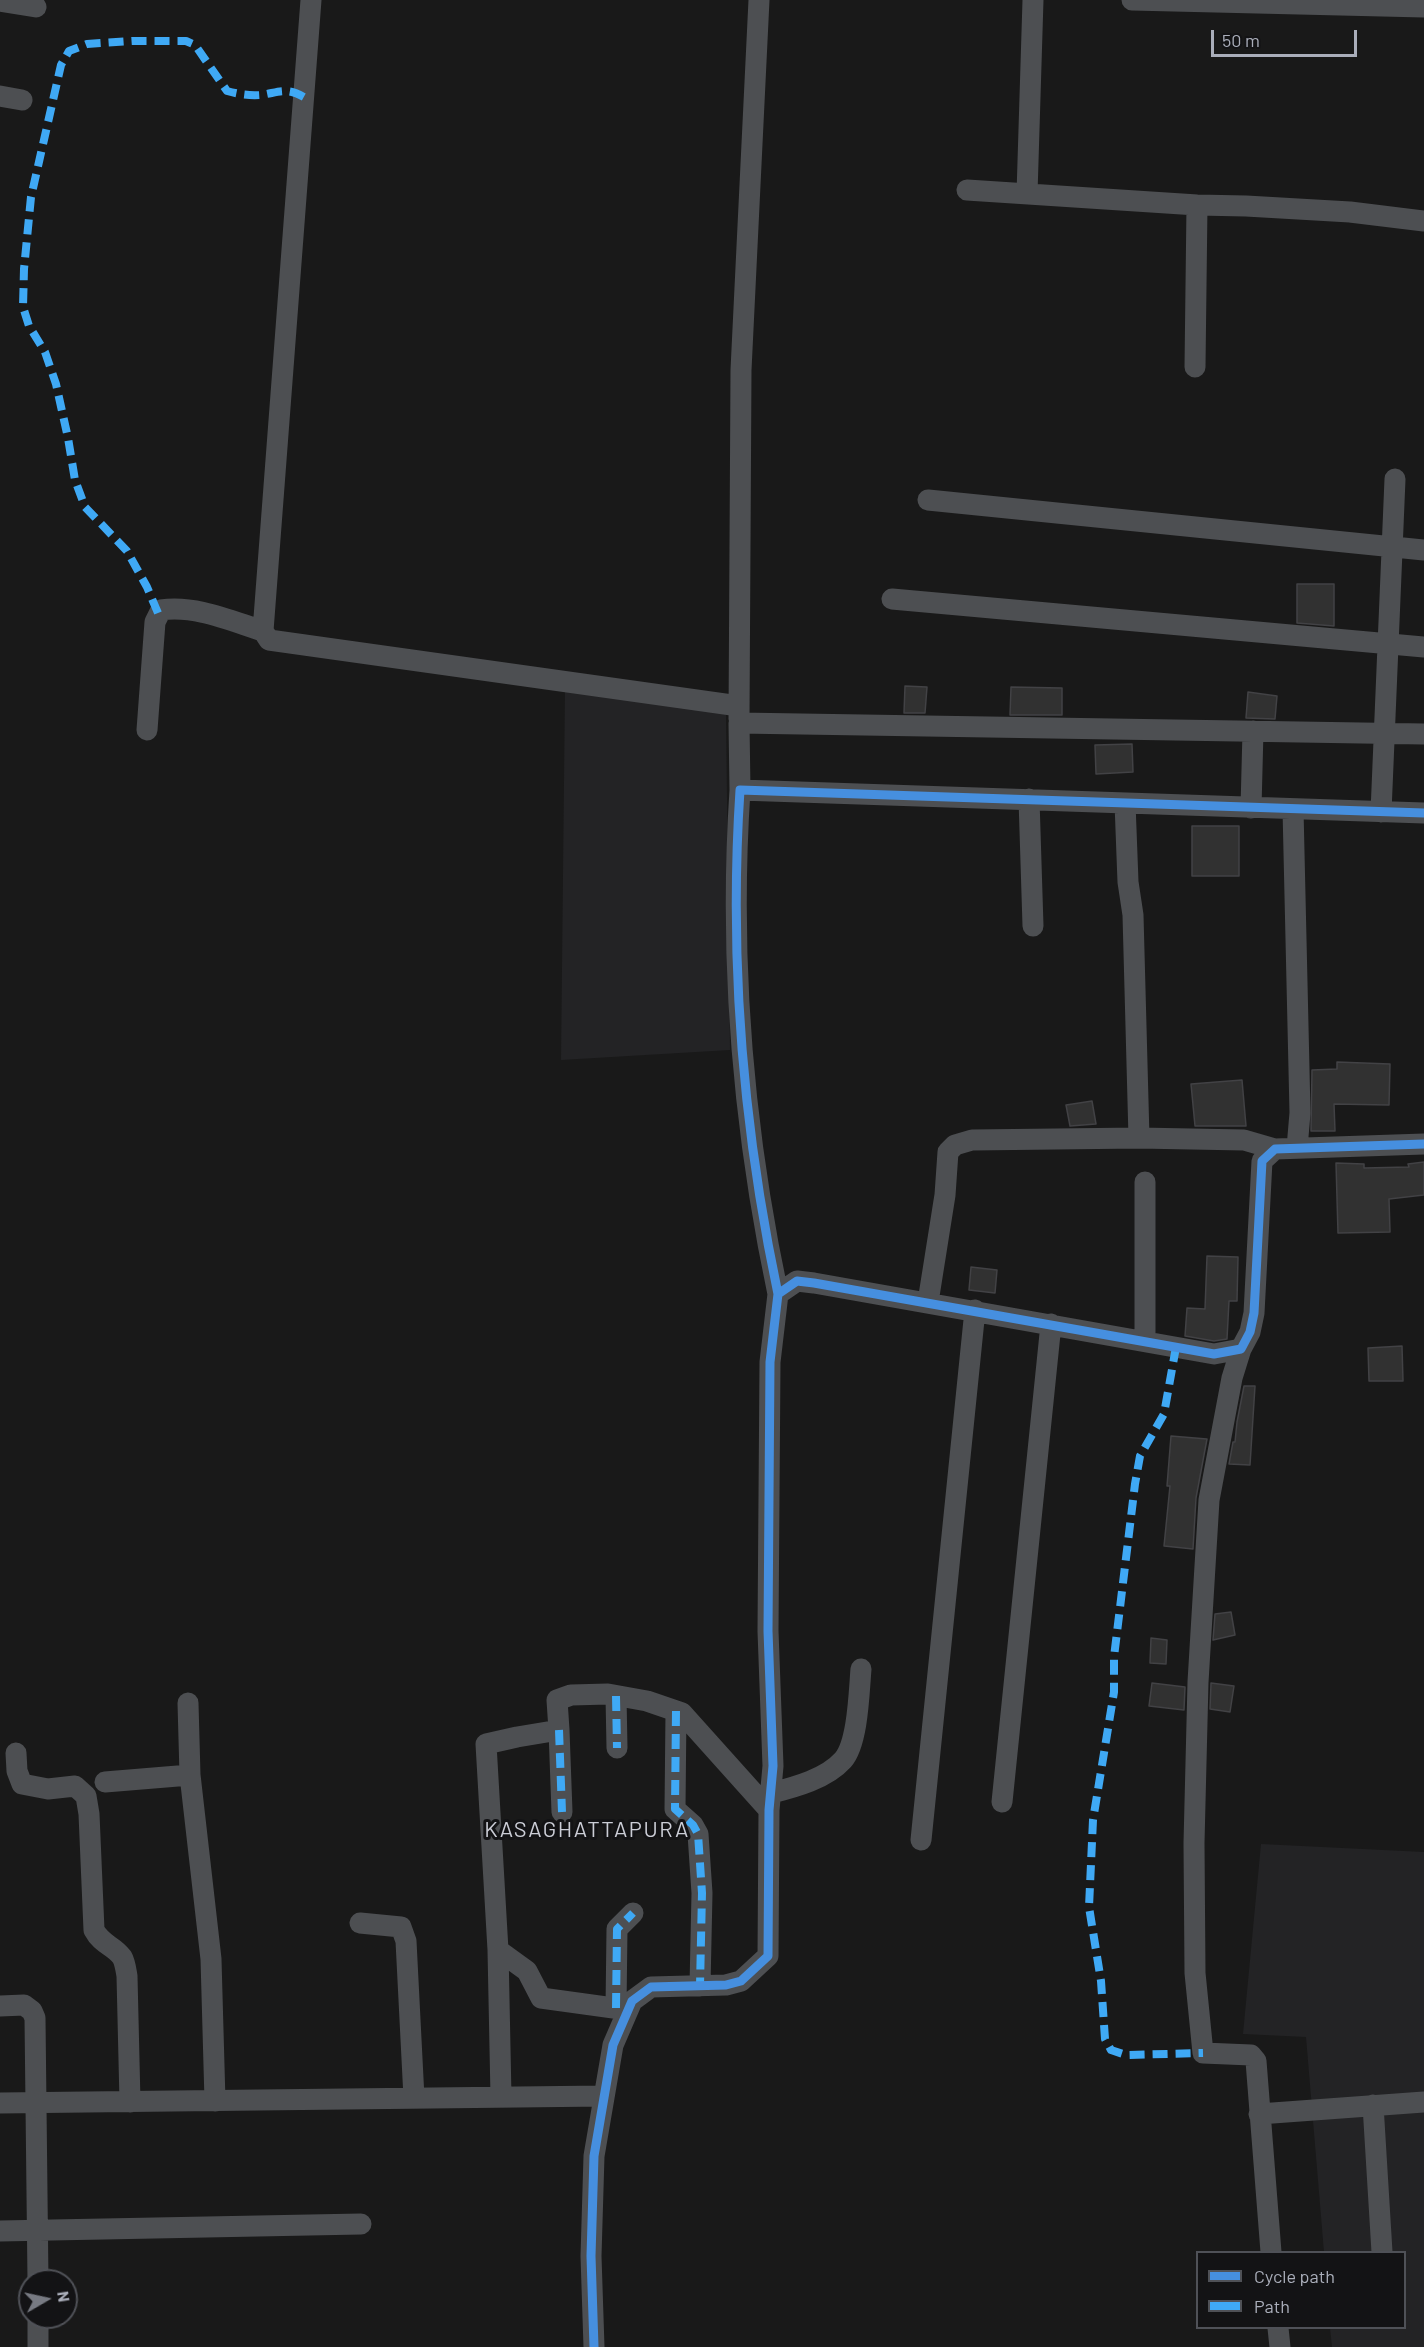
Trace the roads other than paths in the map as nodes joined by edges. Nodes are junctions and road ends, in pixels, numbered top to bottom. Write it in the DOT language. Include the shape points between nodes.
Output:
graph roads {
  1 [pos="311,0"];
  2 [pos="759,0"];
  3 [pos="1033,0"];
  4 [pos="1132,0"];
  5 [pos="0,1"];
  6 [pos="36,7"];
  7 [pos="1424,7"];
  8 [pos="0,96"];
  9 [pos="22,100"];
  10 [pos="967,190"];
  11 [pos="1027,194"];
  12 [pos="1197,205"];
  13 [pos="1424,221"];
  14 [pos="1195,368"];
  15 [pos="1395,479"];
  16 [pos="927,500"];
  17 [pos="1391,547"];
  18 [pos="1424,550"];
  19 [pos="892,599"];
  20 [pos="263,631"];
  21 [pos="1388,644"];
  22 [pos="1424,647"];
  23 [pos="739,714"];
  24 [pos="147,730"];
  25 [pos="1253,731"];
  26 [pos="1383,734"];
  27 [pos="1424,734"];
  28 [pos="740,790"];
  29 [pos="1029,799"];
  30 [pos="1125,802"];
  31 [pos="1251,808"];
  32 [pos="1293,809"];
  33 [pos="1381,812"];
  34 [pos="1424,813"];
  35 [pos="1033,926"];
  36 [pos="1139,1138"];
  37 [pos="1424,1144"];
  38 [pos="1297,1148"];
  39 [pos="1275,1149"];
  40 [pos="1145,1182"];
  41 [pos="778,1294"];
  42 [pos="928,1302"];
  43 [pos="975,1310"];
  44 [pos="1051,1324"];
  45 [pos="1145,1341"];
  46 [pos="1241,1348"];
  47 [pos="861,1669"];
  48 [pos="616,1696"];
  49 [pos="188,1703"];
  50 [pos="676,1711"];
  51 [pos="559,1730"];
  52 [pos="617,1748"];
  53 [pos="16,1753"];
  54 [pos="190,1775"];
  55 [pos="105,1782"];
  56 [pos="770,1802"];
  57 [pos="1002,1802"];
  58 [pos="562,1812"];
  59 [pos="921,1840"];
  60 [pos="633,1913"];
  61 [pos="360,1923"];
  62 [pos="498,1950"];
  63 [pos="700,1986"];
  64 [pos="0,2006"];
  65 [pos="622,2009"];
  66 [pos="604,2096"];
  67 [pos="501,2097"];
  68 [pos="414,2098"];
  69 [pos="215,2101"];
  70 [pos="130,2102"];
  71 [pos="1424,2102"];
  72 [pos="0,2103"];
  73 [pos="37,2103"];
  74 [pos="1373,2105"];
  75 [pos="1259,2114"];
  76 [pos="362,2224"];
  77 [pos="0,2231"];
  78 [pos="37,2231"];
  79 [pos="1271,2251"];
  80 [pos="1382,2251"];
  81 [pos="38,2269"];
  82 [pos="38,2329"];
  83 [pos="1278,2329"];
  84 [pos="38,2347"];
  85 [pos="594,2347"];
  86 [pos="1280,2347"];
  1 -- 20 [label="street"];
  2 -- 23 [label="street" via="741,370"];
  3 -- 11 [label="street"];
  4 -- 7 [label="street"];
  5 -- 6 [label="street"];
  8 -- 9 [label="street"];
  10 -- 11 [label="street"];
  11 -- 12 [label="street"];
  12 -- 13 [label="street" via="1350,212"];
  12 -- 14 [label="street"];
  15 -- 17 [label="street"];
  16 -- 17 [label="street"];
  17 -- 18 [label="street"];
  17 -- 21 [label="street"];
  19 -- 21 [label="street"];
  20 -- 23 [label="street" via="269,640"];
  20 -- 24 [label="street" via="220,616 161,610 155,622"];
  21 -- 22 [label="street"];
  21 -- 26 [label="street"];
  23 -- 25 [label="street"];
  23 -- 28 [label="street"];
  25 -- 26 [label="street"];
  25 -- 31 [label="street"];
  26 -- 27 [label="street"];
  26 -- 33 [label="street"];
  28 -- 29 [label="street"];
  28 -- 41 [label="street" via="736,849 741,1057 764,1227"];
  29 -- 30 [label="street"];
  29 -- 35 [label="street"];
  30 -- 31 [label="street"];
  30 -- 36 [label="street" via="1133,915"];
  31 -- 32 [label="street"];
  32 -- 33 [label="street"];
  32 -- 38 [label="street" via="1300,1113"];
  33 -- 34 [label="street"];
  36 -- 39 [label="street" via="1244,1140"];
  36 -- 42 [label="street" via="972,1140 955,1145 948,1152"];
  37 -- 38 [label="street"];
  38 -- 39 [label="street"];
  39 -- 46 [label="street" via="1262,1161 1254,1313"];
  40 -- 45 [label="street"];
  41 -- 42 [label="street" via="797,1281"];
  41 -- 56 [label="street" via="770,1374"];
  42 -- 43 [label="street"];
  43 -- 44 [label="street"];
  43 -- 59 [label="street"];
  44 -- 45 [label="street"];
  44 -- 57 [label="street"];
  45 -- 46 [label="street" via="1214,1354"];
  46 -- 75 [label="street" via="1209,1500 1198,1682 1195,1973 1203,2054 1251,2055 1256,2061"];
  47 -- 56 [label="street" via="853,1737 845,1758 836,1767"];
  48 -- 50 [label="street"];
  48 -- 51 [label="street" via="571,1695 557,1700"];
  48 -- 52 [label="street"];
  49 -- 54 [label="street"];
  50 -- 56 [label="street"];
  50 -- 63 [label="street" via="675,1809 698,1834 702,1893"];
  51 -- 58 [label="street"];
  51 -- 62 [label="street" via="486,1744"];
  53 -- 70 [label="street" via="22,1784 48,1789 75,1786 86,1796 94,1930 100,1941 123,1959 127,1976"];
  54 -- 55 [label="street"];
  54 -- 69 [label="street" via="211,1959"];
  56 -- 63 [label="street" via="768,1956 741,1981"];
  60 -- 65 [label="street" via="617,1929"];
  61 -- 68 [label="street" via="401,1927 404,1932"];
  62 -- 65 [label="street" via="527,1971 541,1998"];
  62 -- 67 [label="street"];
  63 -- 65 [label="street" via="651,1987"];
  64 -- 73 [label="street" via="24,2005 35,2018"];
  65 -- 66 [label="street"];
  66 -- 67 [label="street"];
  66 -- 85 [label="street" via="593,2167"];
  67 -- 68 [label="street"];
  68 -- 69 [label="street"];
  69 -- 70 [label="street"];
  70 -- 73 [label="street"];
  71 -- 74 [label="street"];
  72 -- 73 [label="street"];
  73 -- 78 [label="street"];
  74 -- 75 [label="street"];
  74 -- 80 [label="street"];
  75 -- 79 [label="street"];
  76 -- 78 [label="street"];
  77 -- 78 [label="street"];
  78 -- 81 [label="street"];
  82 -- 84 [label="street"];
  83 -- 86 [label="street"];
}
